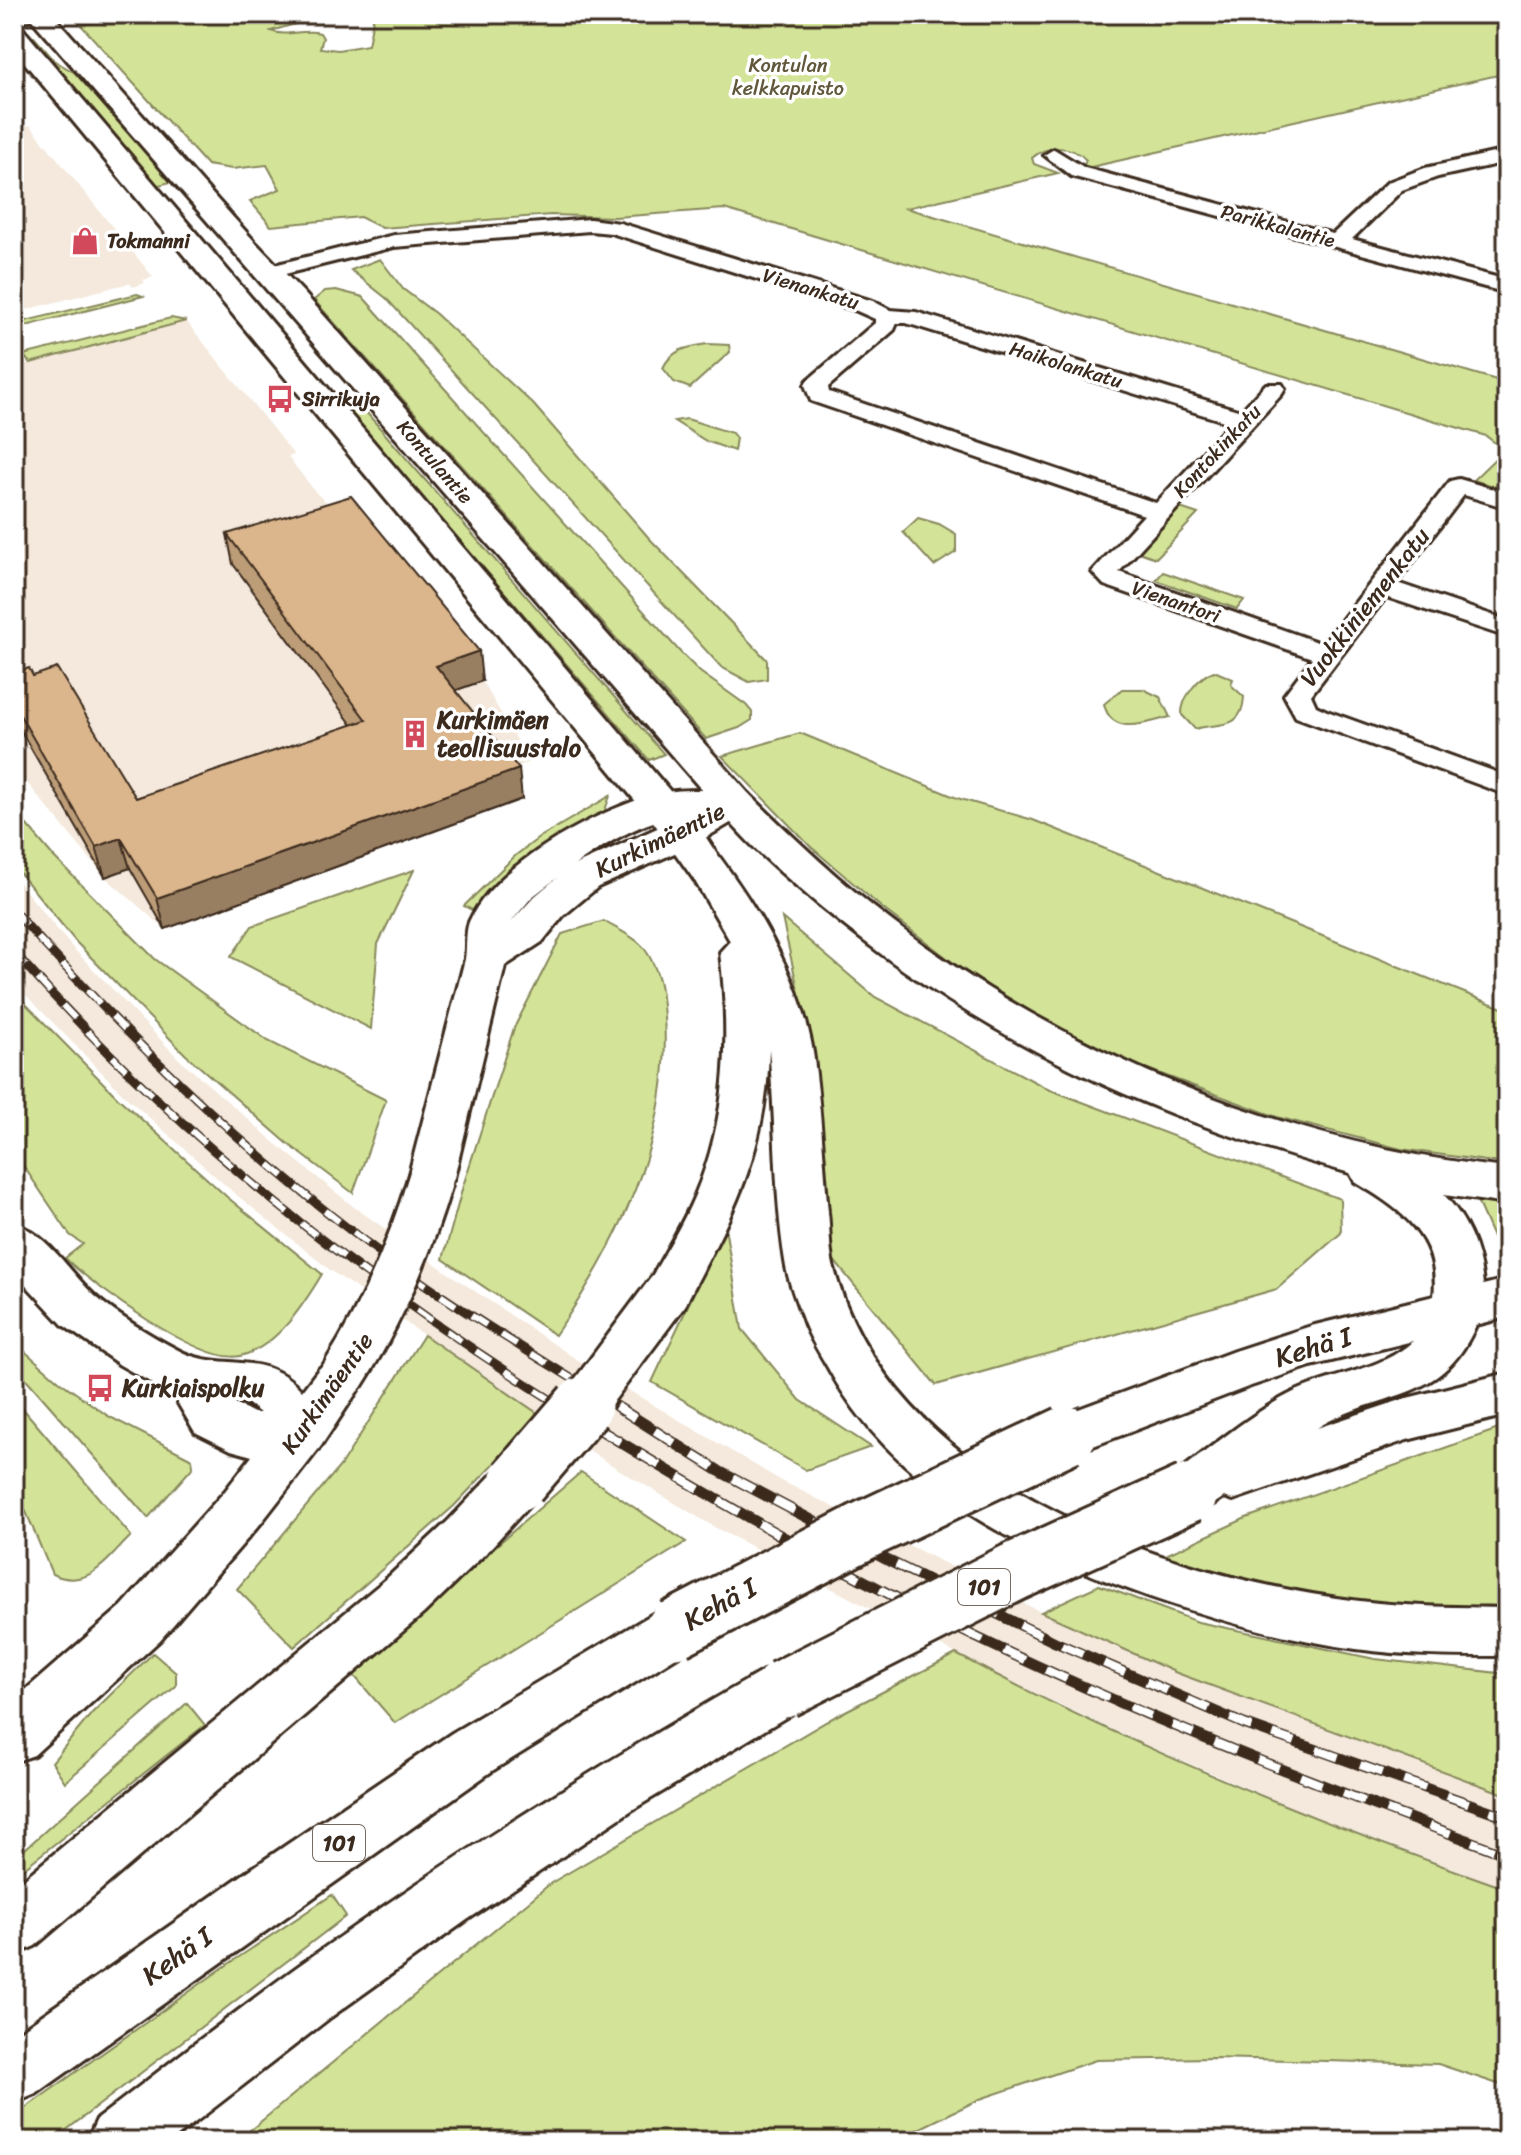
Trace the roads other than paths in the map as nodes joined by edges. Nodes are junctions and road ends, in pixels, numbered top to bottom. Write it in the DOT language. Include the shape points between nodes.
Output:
graph roads {
  1 [pos="24,14"];
  2 [pos="39,14"];
  3 [pos="14,16"];
  4 [pos="14,34"];
  5 [pos="1054,155"];
  6 [pos="1507,156"];
  7 [pos="1337,242"];
  8 [pos="269,272"];
  9 [pos="1507,287"];
  10 [pos="886,316"];
  11 [pos="1274,389"];
  12 [pos="1245,420"];
  13 [pos="1507,501"];
  14 [pos="1159,512"];
  15 [pos="1380,586"];
  16 [pos="1507,629"];
  17 [pos="1327,654"];
  18 [pos="1507,786"];
  19 [pos="735,803"];
  20 [pos="671,820"];
  21 [pos="736,914"];
  22 [pos="1344,1155"];
  23 [pos="1507,1186"];
  24 [pos="14,1241"];
  25 [pos="1507,1298"];
  26 [pos="1458,1309"];
  27 [pos="1507,1394"];
  28 [pos="303,1431"];
  29 [pos="1189,1493"];
  30 [pos="1507,1632"];
  31 [pos="14,1736"];
  32 [pos="14,1925"];
  33 [pos="14,2072"];
  34 [pos="119,2141"];
  1 -- 3 [label="main road"];
  2 -- 8 [label="main road, Kontulantie"];
  4 -- 20 [label="main road, Kontulantie"];
  5 -- 7 [label="street, Parikkalantie" via="1078,172"];
  6 -- 7 [label="street" via="1424,174 1395,186"];
  7 -- 9 [label="street, Parikkalantie"];
  8 -- 10 [label="street, Vienankatu" via="394,241 590,225 623,230"];
  8 -- 19 [label="main road, Kontulantie"];
  10 -- 12 [label="street, Haikolankatu" via="908,317"];
  10 -- 14 [label="street, Vienankatu" via="886,325 816,385 819,396"];
  11 -- 12 [label="street, Kontokinkatu"];
  12 -- 14 [label="street, Kontokinkatu"];
  13 -- 15 [label="street, Vuokkiniemenkatu" via="1459,486"];
  14 -- 17 [label="street, Vienantori" via="1105,572 1113,580"];
  15 -- 16 [label="street"];
  15 -- 17 [label="street, Vuokkiniemenkatu"];
  17 -- 18 [label="street, Vuokkiniemenkatu" via="1297,695 1306,711"];
  19 -- 20 [label="main road, Kurkimäentie"];
  19 -- 22 [label="main road, Kontulantie" via="877,932 1032,1035 1174,1101"];
  20 -- 21 [label="main road, Kontulantie"];
  20 -- 28 [label="main road, Kurkimäentie, bridge" via="584,877 527,932 486,959 431,1178 393,1289 367,1339"];
  21 -- 30 [label="main road, Kontulantie" via="767,967 791,1050 814,1285 843,1358 897,1430 984,1499 1116,1564 1251,1605 1339,1623"];
  21 -- 32 [label="main road, bridge" via="746,985 748,1080 723,1184 667,1293 595,1391 518,1482 404,1597"];
  22 -- 23 [label="main road"];
  22 -- 26 [label="main road" via="1404,1189 1433,1213 1453,1246"];
  24 -- 28 [label="main road" via="80,1311 191,1381 213,1417 249,1435"];
  25 -- 26 [label="main road, Kehä I / 101"];
  26 -- 29 [label="main road" via="1427,1359 1307,1408"];
  26 -- 33 [label="main road, Kehä I / 101, bridge" via="1311,1346 1067,1435 785,1568 472,1752"];
  27 -- 29 [label="main road, 101" via="1407,1419"];
  28 -- 31 [label="main road, Kurkimäentie" via="141,1623"];
  29 -- 34 [label="main road, 101, bridge" via="1014,1572 783,1689 663,1758 336,1976"];
}
